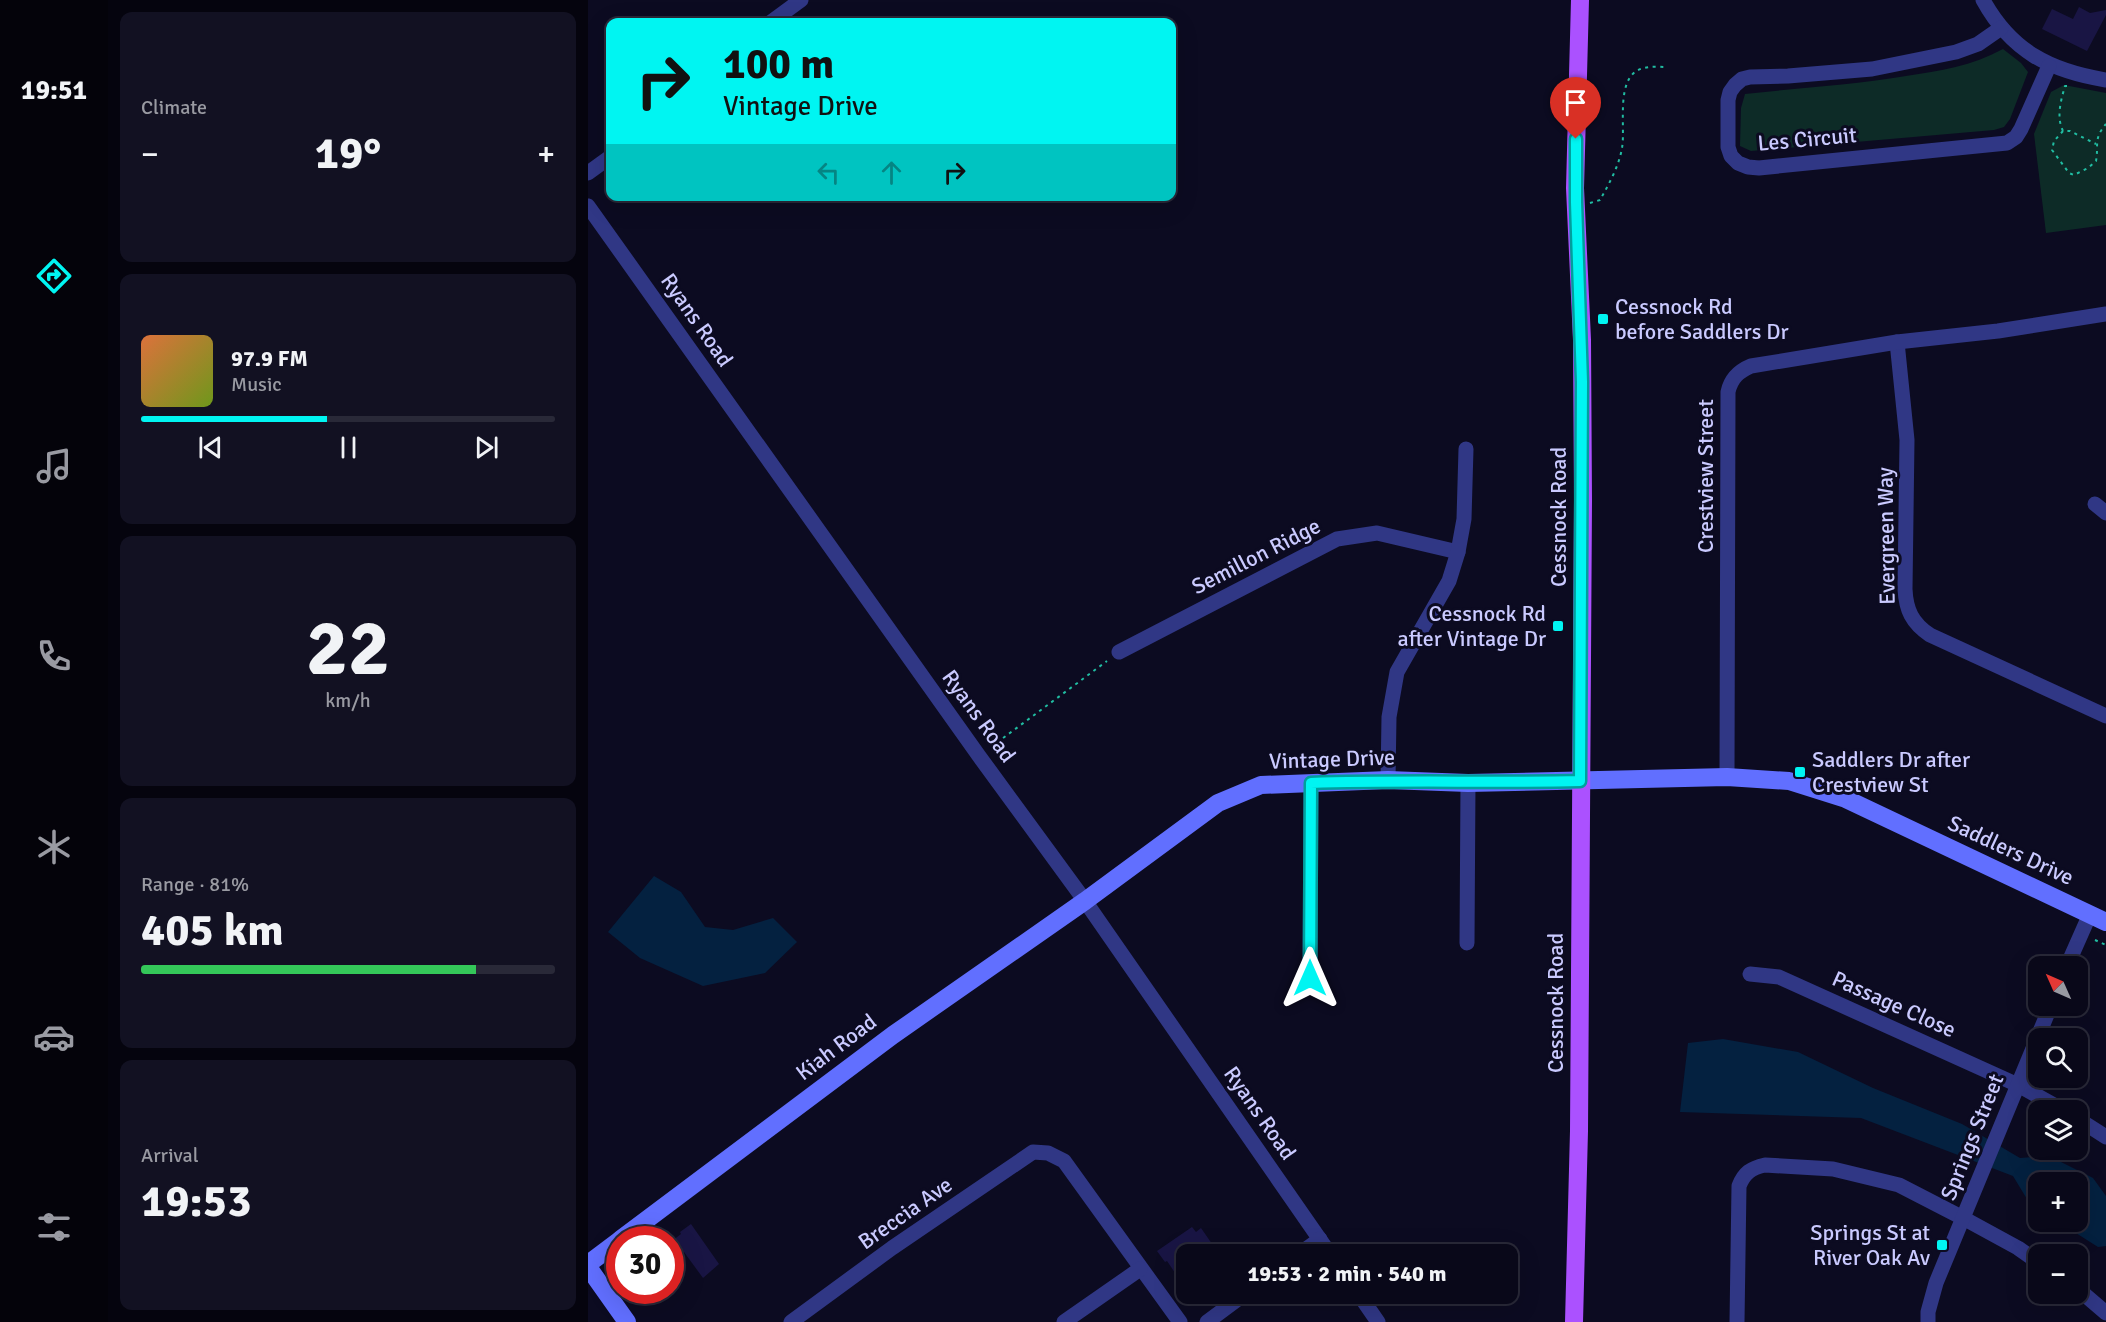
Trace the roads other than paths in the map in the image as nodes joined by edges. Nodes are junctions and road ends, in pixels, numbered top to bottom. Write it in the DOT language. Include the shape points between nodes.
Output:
graph roads {
  1 [pos="801,0"];
  2 [pos="1580,0"];
  3 [pos="1983,0"];
  4 [pos="776,18"];
  5 [pos="2001,28"];
  6 [pos="2049,66"];
  7 [pos="2106,80"];
  8 [pos="606,160"];
  9 [pos="588,173"];
  10 [pos="588,206"];
  11 [pos="2106,314"];
  12 [pos="1897,342"];
  13 [pos="1466,449"];
  14 [pos="1458,552"];
  15 [pos="1119,652"];
  16 [pos="2106,716"];
  17 [pos="1727,777"];
  18 [pos="1388,780"];
  19 [pos="1580,781"];
  20 [pos="1311,783"];
  21 [pos="1468,783"];
  22 [pos="1085,901"];
  23 [pos="2098,918"];
  24 [pos="1467,943"];
  25 [pos="2073,956"];
  26 [pos="1750,975"];
  27 [pos="1310,978"];
  28 [pos="2046,1016"];
  29 [pos="2018,1085"];
  30 [pos="2045,1100"];
  31 [pos="2088,1125"];
  32 [pos="2106,1137"];
  33 [pos="1963,1218"];
  34 [pos="639,1226"];
  35 [pos="1320,1239"];
  36 [pos="1313,1244"];
  37 [pos="1323,1244"];
  38 [pos="606,1251"];
  39 [pos="2028,1255"];
  40 [pos="588,1266"];
  41 [pos="1140,1269"];
  42 [pos="2088,1298"];
  43 [pos="1231,1304"];
  44 [pos="1366,1304"];
  45 [pos="2106,1313"];
  46 [pos="627,1322"];
  47 [pos="791,1322"];
  48 [pos="1064,1322"];
  49 [pos="1180,1322"];
  50 [pos="1207,1322"];
  51 [pos="1378,1322"];
  52 [pos="1574,1322"];
  53 [pos="1737,1322"];
  54 [pos="1928,1322"];
  1 -- 4 [label="street"];
  2 -- 19 [label="main road, Cessnock Road" via="1575,162 1582,382"];
  3 -- 5 [label="street"];
  5 -- 6 [label="street"];
  5 -- 6 [label="street, Les Circuit" via="1978,44 1956,52 1872,69 1742,80 1728,100 1727,138 1731,156 1738,163 1759,168 2007,143 2021,129"];
  6 -- 7 [label="street"];
  8 -- 9 [label="street"];
  10 -- 22 [label="street, Ryans Road"];
  11 -- 12 [label="street, Crestview Street"];
  12 -- 16 [label="street, Evergreen Way" via="1907,440 1905,589 1914,622 1929,635"];
  12 -- 17 [label="street, Crestview Street" via="1751,366 1738,373 1729,386"];
  13 -- 14 [label="street" via="1464,519"];
  14 -- 15 [label="street, Semillon Ridge" via="1377,533 1337,539"];
  14 -- 18 [label="street" via="1449,581 1397,672 1389,717"];
  17 -- 19 [label="street, Saddlers Drive"];
  17 -- 23 [label="street, Saddlers Drive" via="1789,781 1846,799"];
  18 -- 20 [label="street, Vintage Drive"];
  18 -- 21 [label="street, Vintage Drive"];
  19 -- 21 [label="street, Vintage Drive"];
  19 -- 52 [label="main road, Cessnock Road"];
  20 -- 22 [label="street, Vintage Drive" via="1261,785 1218,803"];
  20 -- 27 [label="street"];
  21 -- 24 [label="street"];
  22 -- 34 [label="street, Kiah Road" via="893,1035"];
  22 -- 35 [label="street, Ryans Road"];
  23 -- 25 [label="street"];
  26 -- 29 [label="street, Passage Close" via="1779,977"];
  28 -- 29 [label="street, Springs Street"];
  29 -- 30 [label="street, Passage Close"];
  29 -- 33 [label="street, Springs Street"];
  31 -- 32 [label="street"];
  33 -- 39 [label="street"];
  33 -- 53 [label="street" via="1899,1185 1833,1169 1754,1167 1743,1175 1738,1186"];
  33 -- 54 [label="street, Springs Street" via="1936,1283"];
  35 -- 36 [label="street"];
  35 -- 37 [label="street, Ryans Road"];
  38 -- 40 [label="street, Kiah Road"];
  40 -- 46 [label="street"];
  41 -- 47 [label="street, Breccia Ave" via="1064,1161 1048,1153 1033,1152"];
  41 -- 48 [label="street"];
  41 -- 49 [label="street"];
  42 -- 45 [label="street"];
  43 -- 50 [label="street"];
  44 -- 51 [label="street"];
}
